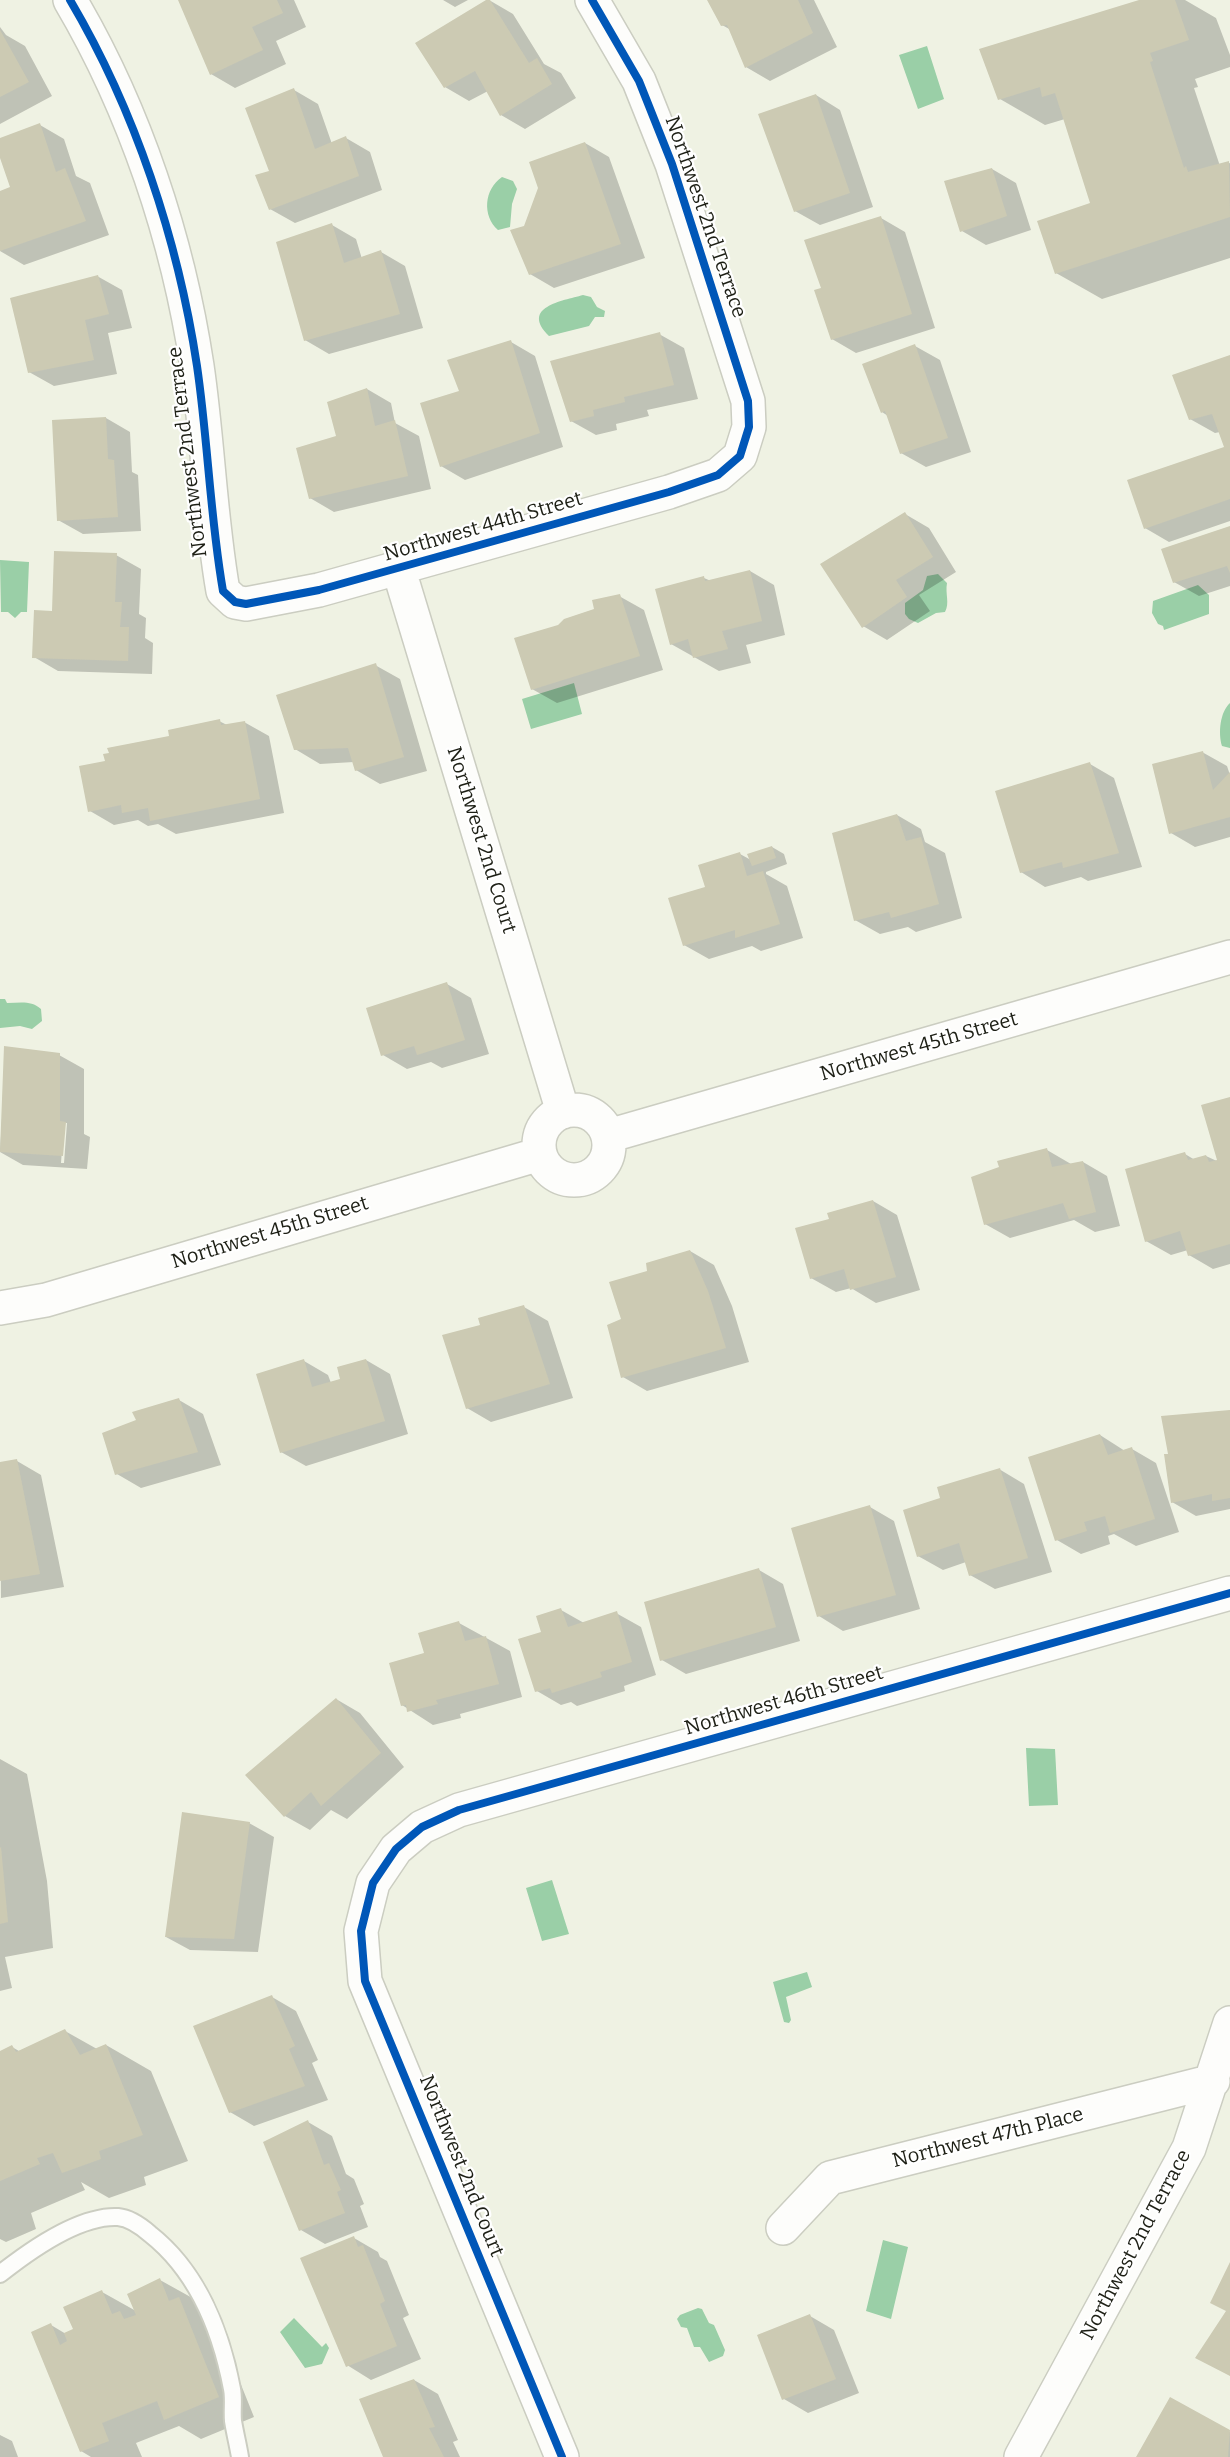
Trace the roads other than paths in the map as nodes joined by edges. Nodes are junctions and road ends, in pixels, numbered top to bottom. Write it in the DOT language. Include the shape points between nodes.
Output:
graph roads {
  1 [pos="70,0"];
  2 [pos="592,0"];
  3 [pos="740,456"];
  4 [pos="398,567"];
  5 [pos="227,597"];
  6 [pos="1230,957"];
  7 [pos="563,1112"];
  8 [pos="608,1136"];
  9 [pos="540,1154"];
  10 [pos="0,1308"];
  11 [pos="1230,1593"];
  12 [pos="373,1883"];
  13 [pos="1230,2024"];
  14 [pos="1213,2081"];
  15 [pos="783,2228"];
  16 [pos="0,2274"];
  17 [pos="240,2457"];
  18 [pos="562,2457"];
  19 [pos="1021,2457"];
  1 -- 5 [label="street, Northwest 2nd Terrace" via="94,40 137,141 177,265 197,366 218,564"];
  2 -- 3 [label="street, Northwest 2nd Terrace" via="639,81 672,164 709,277 748,401 749,426"];
  3 -- 4 [label="street, Northwest 44th Street" via="718,475 669,492"];
  4 -- 5 [label="street, Northwest 44th Street" via="319,590 246,604"];
  4 -- 7 [label="street, Northwest 2nd Court"];
  6 -- 8 [label="street, Northwest 45th Street"];
  7 -- 8 [label="street" via="577,1110 589,1114 599,1120"];
  7 -- 9 [label="street" via="541,1133"];
  8 -- 9 [label="street" via="609,1153 603,1164 585,1178 563,1179 553,1174"];
  9 -- 10 [label="street, Northwest 45th Street" via="46,1300"];
  11 -- 12 [label="street, Northwest 46th Street" via="459,1810 422,1827 396,1849"];
  12 -- 18 [label="street, Northwest 2nd Court" via="361,1931 365,1981"];
  13 -- 14 [label="street, Northwest 2nd Terrace"];
  14 -- 15 [label="street, Northwest 47th Place" via="830,2178"];
  14 -- 19 [label="street, Northwest 2nd Terrace" via="1189,2148"];
  16 -- 17 [label="lane" via="25,2254 90,2220 120,2217 142,2227 182,2266 201,2294 215,2326 233,2391 233,2421"];
}
